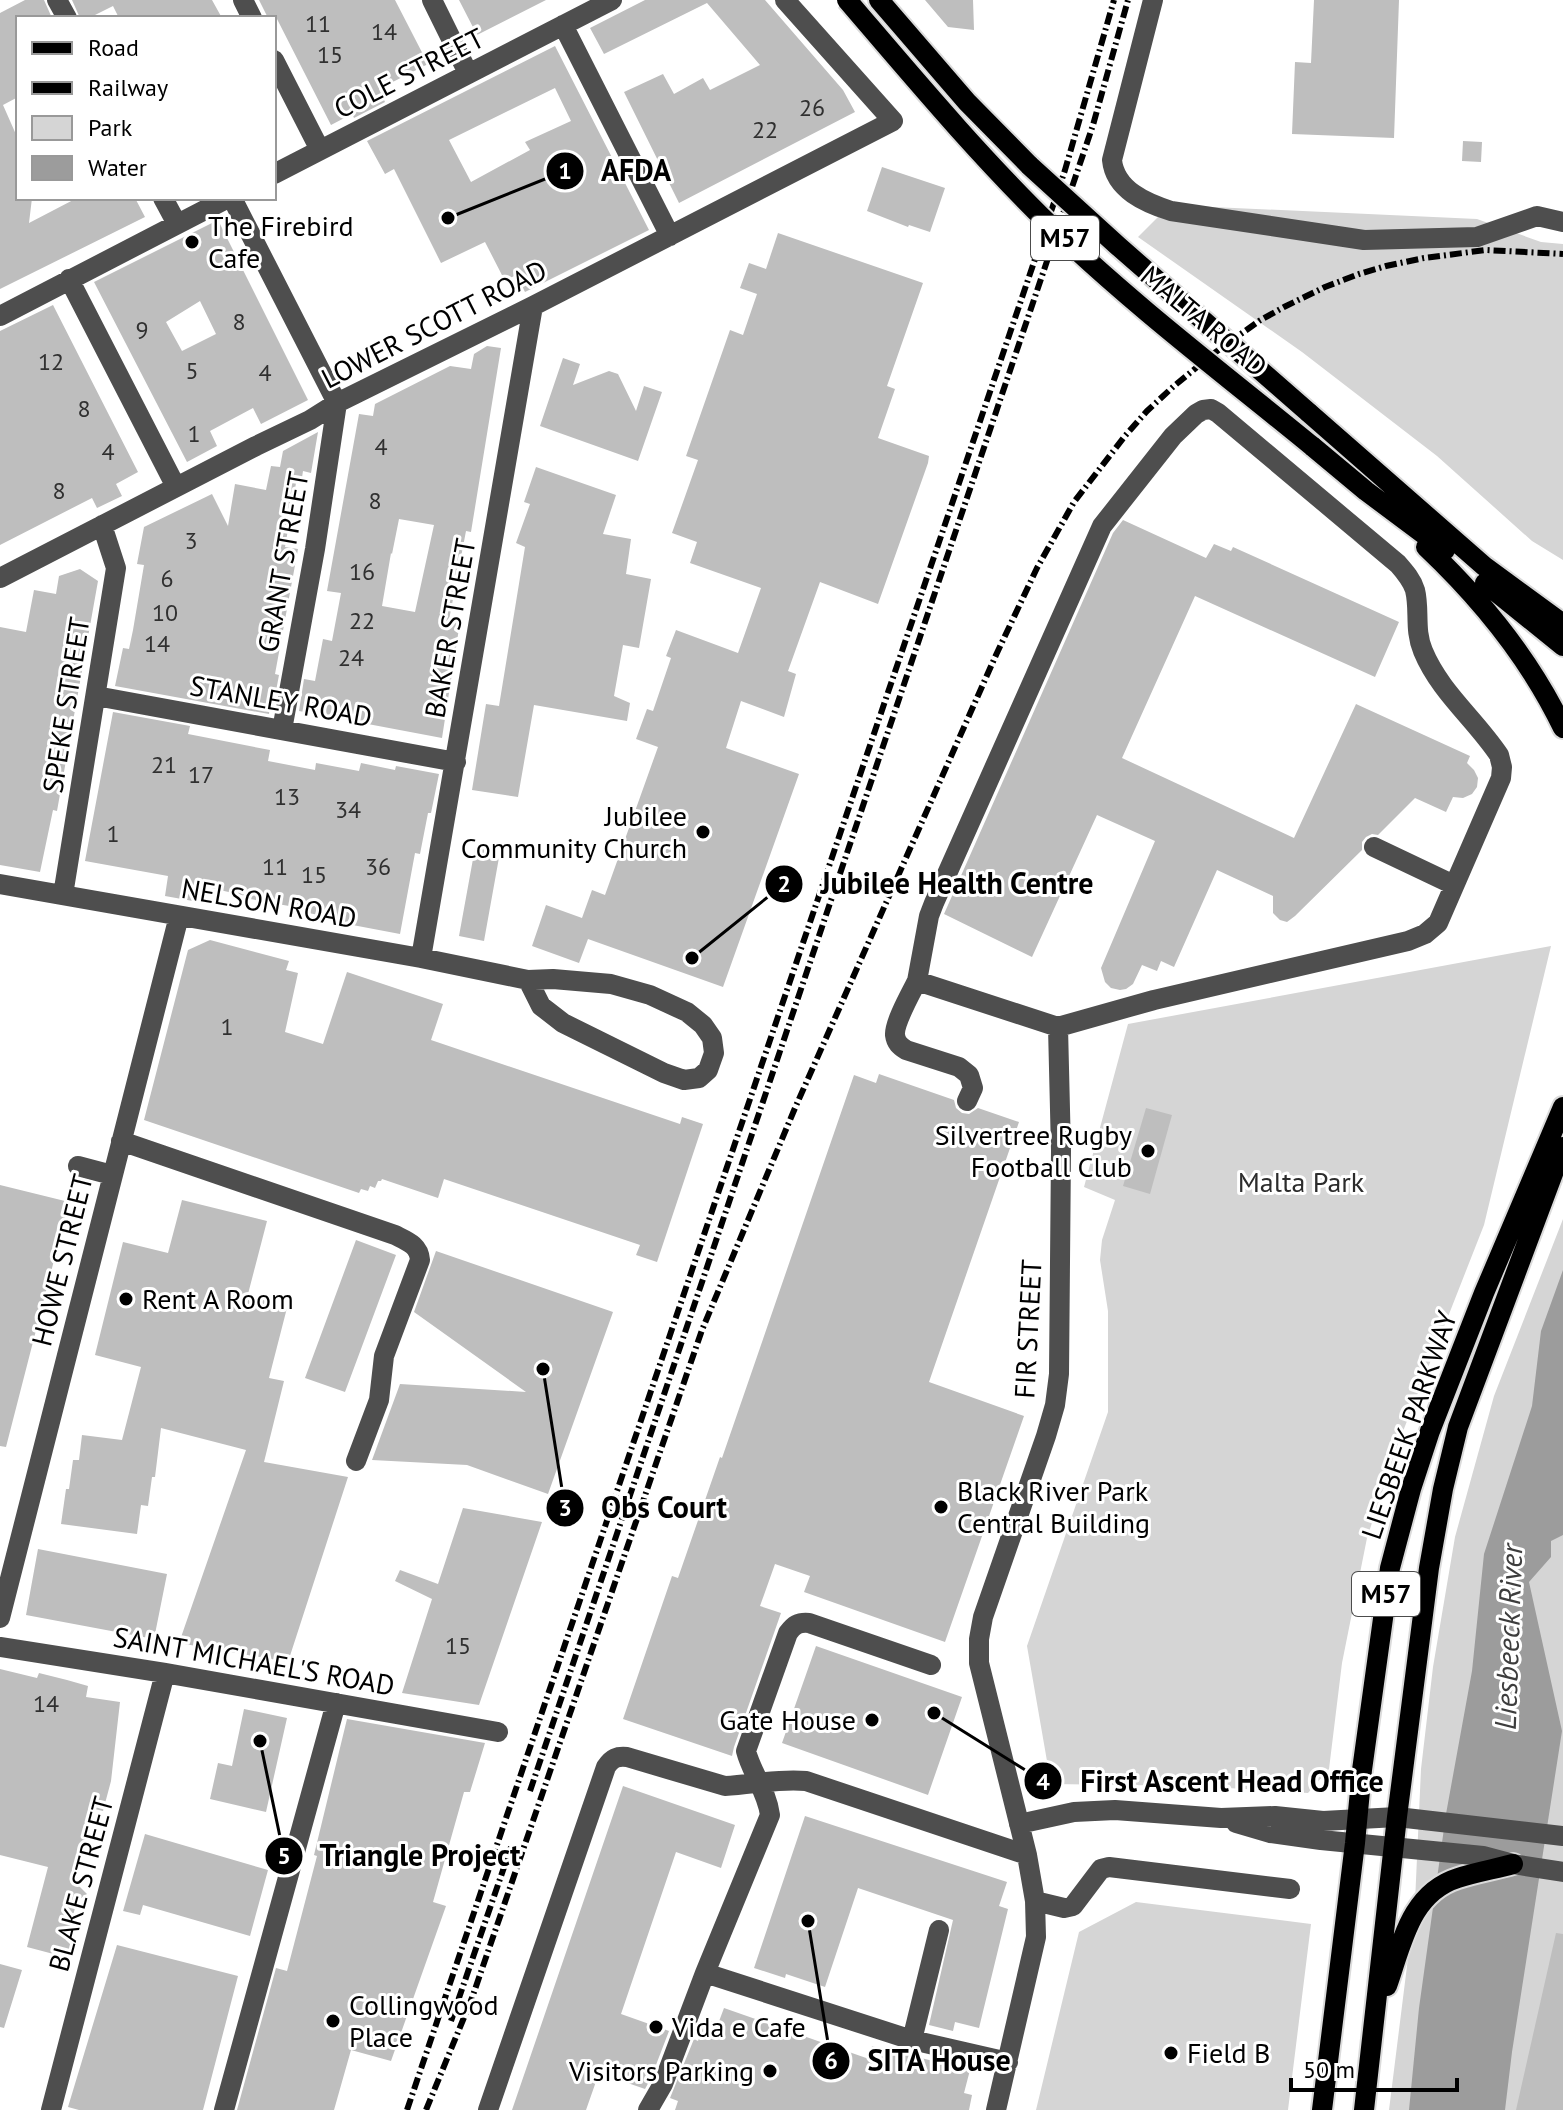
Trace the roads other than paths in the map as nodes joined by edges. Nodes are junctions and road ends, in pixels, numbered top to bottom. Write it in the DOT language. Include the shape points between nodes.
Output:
graph roads {
  1 [pos="432,0"];
  2 [pos="785,0"];
  3 [pos="847,0"];
  4 [pos="879,0"];
  5 [pos="1153,0"];
  6 [pos="610,1"];
  7 [pos="563,25"];
  8 [pos="276,64"];
  9 [pos="468,73"];
  10 [pos="320,150"];
  11 [pos="276,173"];
  12 [pos="164,200"];
  13 [pos="226,200"];
  14 [pos="231,200"];
  15 [pos="1563,222"];
  16 [pos="177,224"];
  17 [pos="670,236"];
  18 [pos="69,279"];
  19 [pos="533,306"];
  20 [pos="0,316"];
  21 [pos="337,403"];
  22 [pos="176,487"];
  23 [pos="1366,491"];
  24 [pos="102,525"];
  25 [pos="0,578"];
  26 [pos="1563,624"];
  27 [pos="1563,646"];
  28 [pos="96,696"];
  29 [pos="1563,728"];
  30 [pos="282,730"];
  31 [pos="456,762"];
  32 [pos="1374,847"];
  33 [pos="0,884"];
  34 [pos="1454,885"];
  35 [pos="63,895"];
  36 [pos="179,916"];
  37 [pos="421,958"];
  38 [pos="528,980"];
  39 [pos="917,981"];
  40 [pos="1058,1027"];
  41 [pos="967,1101"];
  42 [pos="1563,1107"];
  43 [pos="121,1141"];
  44 [pos="1563,1147"];
  45 [pos="78,1166"];
  46 [pos="112,1175"];
  47 [pos="356,1461"];
  48 [pos="0,1618"];
  49 [pos="0,1647"];
  50 [pos="931,1665"];
  51 [pos="165,1673"];
  52 [pos="336,1703"];
  53 [pos="498,1732"];
  54 [pos="760,1782"];
  55 [pos="1397,1817"];
  56 [pos="1221,1818"];
  57 [pos="1357,1819"];
  58 [pos="1019,1824"];
  59 [pos="1563,1836"];
  60 [pos="1355,1843"];
  61 [pos="1394,1846"];
  62 [pos="1027,1855"];
  63 [pos="1513,1864"];
  64 [pos="1563,1872"];
  65 [pos="1290,1889"];
  66 [pos="1035,1901"];
  67 [pos="939,1930"];
  68 [pos="705,1973"];
  69 [pos="1376,2017"];
  70 [pos="912,2040"];
  71 [pos="1008,2062"];
  72 [pos="51,2110"];
  73 [pos="224,2110"];
  74 [pos="488,2110"];
  75 [pos="648,2110"];
  76 [pos="996,2110"];
  77 [pos="1322,2110"];
  78 [pos="1364,2110"];
  1 -- 9 [label="street"];
  2 -- 17 [label="street, LOWER SCOTT ROAD" via="893,121"];
  3 -- 23 [label="main road, MALTA ROAD / M57, bridge" via="956,128 1052,226"];
  4 -- 26 [label="main road, MALTA ROAD / M57, bridge" via="967,102 1061,196 1484,566"];
  5 -- 15 [label="street" via="1112,160 1115,176 1143,200 1171,211 1364,240 1477,237 1537,216"];
  6 -- 7 [label="street, COLE STREET"];
  7 -- 9 [label="street, COLE STREET"];
  7 -- 17 [label="street"];
  8 -- 10 [label="street"];
  9 -- 10 [label="street, COLE STREET"];
  10 -- 11 [label="street, COLE STREET"];
  12 -- 16 [label="street"];
  13 -- 16 [label="street"];
  14 -- 21 [label="street"];
  16 -- 18 [label="street"];
  17 -- 19 [label="street, LOWER SCOTT ROAD"];
  18 -- 20 [label="street"];
  18 -- 22 [label="street"];
  19 -- 21 [label="street, LOWER SCOTT ROAD"];
  19 -- 31 [label="street, BAKER STREET"];
  21 -- 22 [label="street, LOWER SCOTT ROAD"];
  21 -- 30 [label="street, GRANT STREET"];
  22 -- 24 [label="street, LOWER SCOTT ROAD"];
  23 -- 27 [label="main road, MALTA ROAD / M57"];
  23 -- 29 [label="main road" via="1482,603"];
  24 -- 25 [label="street, LOWER SCOTT ROAD"];
  24 -- 28 [label="street, SPEKE STREET" via="116,568"];
  28 -- 30 [label="street, STANLEY ROAD"];
  28 -- 35 [label="street, SPEKE STREET"];
  30 -- 31 [label="street, STANLEY ROAD"];
  31 -- 37 [label="street, BAKER STREET"];
  32 -- 34 [label="street"];
  33 -- 35 [label="street, NELSON ROAD"];
  34 -- 39 [label="street" via="1502,767 1492,744 1439,683 1422,649 1409,577 1218,413 1203,410 1173,436 1102,526 934,903"];
  34 -- 40 [label="street" via="1438,923 1408,941"];
  35 -- 36 [label="street, NELSON ROAD"];
  36 -- 37 [label="street, NELSON ROAD"];
  36 -- 43 [label="street, HOWE STREET"];
  37 -- 38 [label="street, NELSON ROAD"];
  38 -- 38 [label="street, NELSON ROAD" via="541,1006 563,1023 684,1080 708,1070 712,1038 687,1012 611,984"];
  39 -- 40 [label="street"];
  39 -- 41 [label="street" via="895,1037 906,1050 969,1075 973,1088"];
  40 -- 58 [label="street, FIR STREET" via="1055,1405 979,1639 979,1663"];
  42 -- 57 [label="main road, LIESBEEK PARKWAY / M57" via="1462,1349 1411,1489 1390,1568"];
  43 -- 46 [label="street, HOWE STREET"];
  43 -- 47 [label="street" via="413,1244 420,1260 384,1356 379,1400"];
  44 -- 55 [label="main road, LIESBEEK PARKWAY / M57" via="1458,1427 1429,1568"];
  45 -- 46 [label="street"];
  46 -- 48 [label="street, HOWE STREET"];
  49 -- 51 [label="street, SAINT MICHAEL'S ROAD"];
  50 -- 54 [label="street" via="809,1623 793,1626 746,1751"];
  51 -- 52 [label="street, SAINT MICHAEL'S ROAD"];
  51 -- 72 [label="street, BLAKE STREET"];
  52 -- 53 [label="street, SAINT MICHAEL'S ROAD"];
  52 -- 73 [label="street"];
  54 -- 62 [label="street" via="806,1781"];
  54 -- 68 [label="street" via="770,1815"];
  54 -- 74 [label="street" via="725,1786 627,1757 611,1760"];
  55 -- 57 [label="street"];
  55 -- 59 [label="street"];
  55 -- 61 [label="main road, LIESBEEK PARKWAY / M57"];
  56 -- 57 [label="street"];
  56 -- 58 [label="street" via="1115,1810"];
  56 -- 60 [label="street" via="1270,1833"];
  57 -- 60 [label="main road, LIESBEEK PARKWAY / M57"];
  58 -- 62 [label="street, FIR STREET"];
  60 -- 61 [label="street"];
  60 -- 77 [label="main road, LIESBEEK PARKWAY / M57"];
  61 -- 63 [label="street"];
  61 -- 69 [label="main road, LIESBEEK PARKWAY / M57"];
  62 -- 66 [label="street, FIR STREET"];
  63 -- 64 [label="street"];
  63 -- 69 [label="main road" via="1457,1878 1419,1906 1406,1928"];
  65 -- 66 [label="street" via="1109,1867 1101,1869 1073,1906"];
  66 -- 71 [label="street, FIR STREET" via="1036,1937"];
  67 -- 70 [label="street"];
  68 -- 70 [label="street"];
  68 -- 75 [label="street"];
  69 -- 78 [label="main road, LIESBEEK PARKWAY / M57"];
  70 -- 71 [label="street"];
  71 -- 76 [label="street, FIR STREET"];
}
